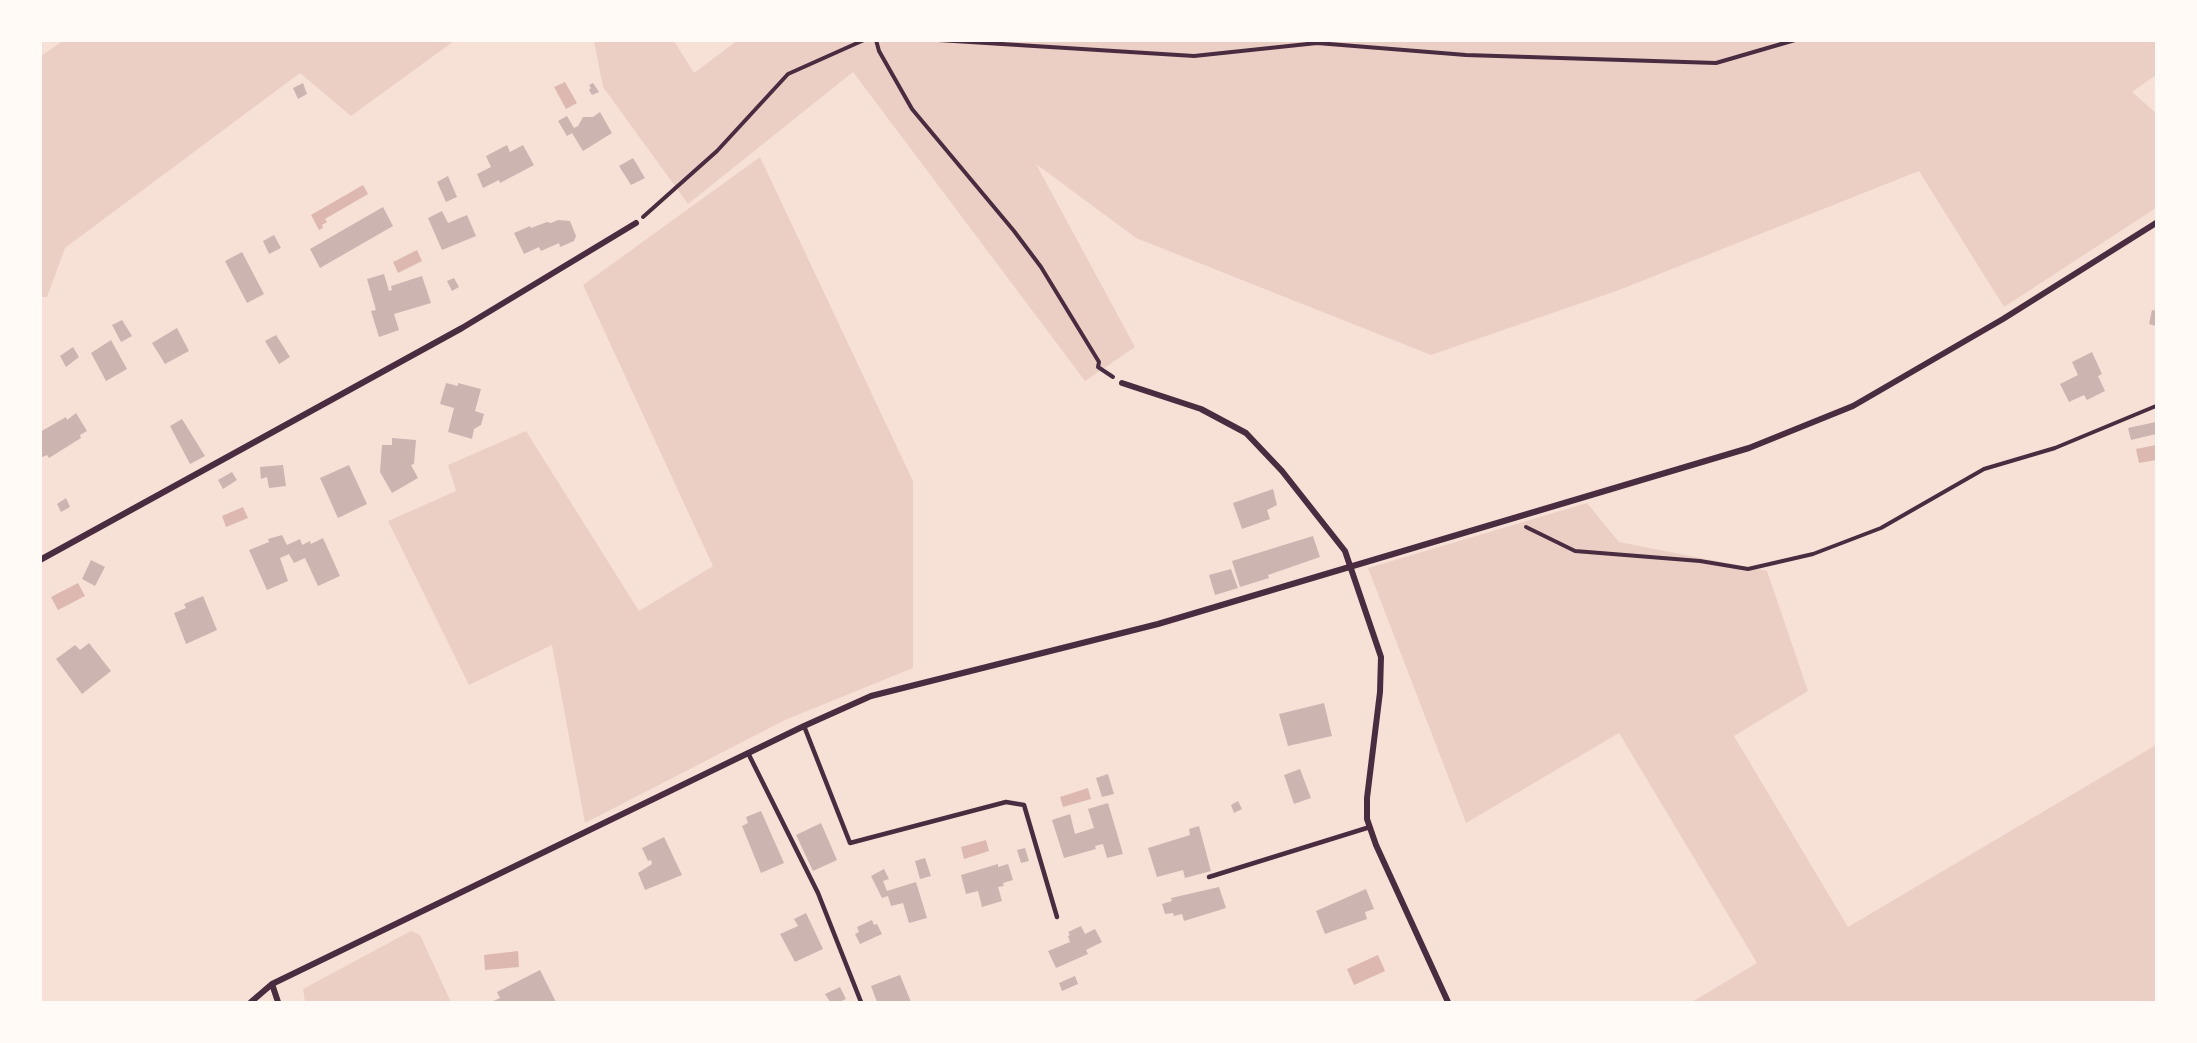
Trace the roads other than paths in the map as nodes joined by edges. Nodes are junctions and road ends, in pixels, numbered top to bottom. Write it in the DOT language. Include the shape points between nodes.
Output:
graph roads {
  1 [pos="2157,223"];
  2 [pos="636,224"];
  3 [pos="1122,383"];
  4 [pos="40,560"];
  5 [pos="1348,567"];
  6 [pos="804,726"];
  7 [pos="748,753"];
  8 [pos="1370,827"];
  9 [pos="1209,877"];
  10 [pos="1057,918"];
  11 [pos="272,984"];
  12 [pos="251,1002"];
  13 [pos="278,1002"];
  14 [pos="861,1002"];
  15 [pos="1448,1002"];
  1 -- 5 [label="street" via="2004,319 1853,406 1749,448"];
  2 -- 4 [label="street" via="462,328"];
  3 -- 5 [label="street" via="1201,409 1246,433 1282,471 1345,551"];
  5 -- 6 [label="street" via="1158,624 871,696"];
  5 -- 8 [label="street" via="1381,657 1367,798"];
  6 -- 7 [label="street"];
  6 -- 10 [label="lane" via="850,843 1006,802 1024,805"];
  7 -- 11 [label="street"];
  7 -- 14 [label="lane" via="818,893"];
  8 -- 9 [label="lane"];
  8 -- 15 [label="street"];
  11 -- 12 [label="street"];
  11 -- 13 [label="street"];
}
